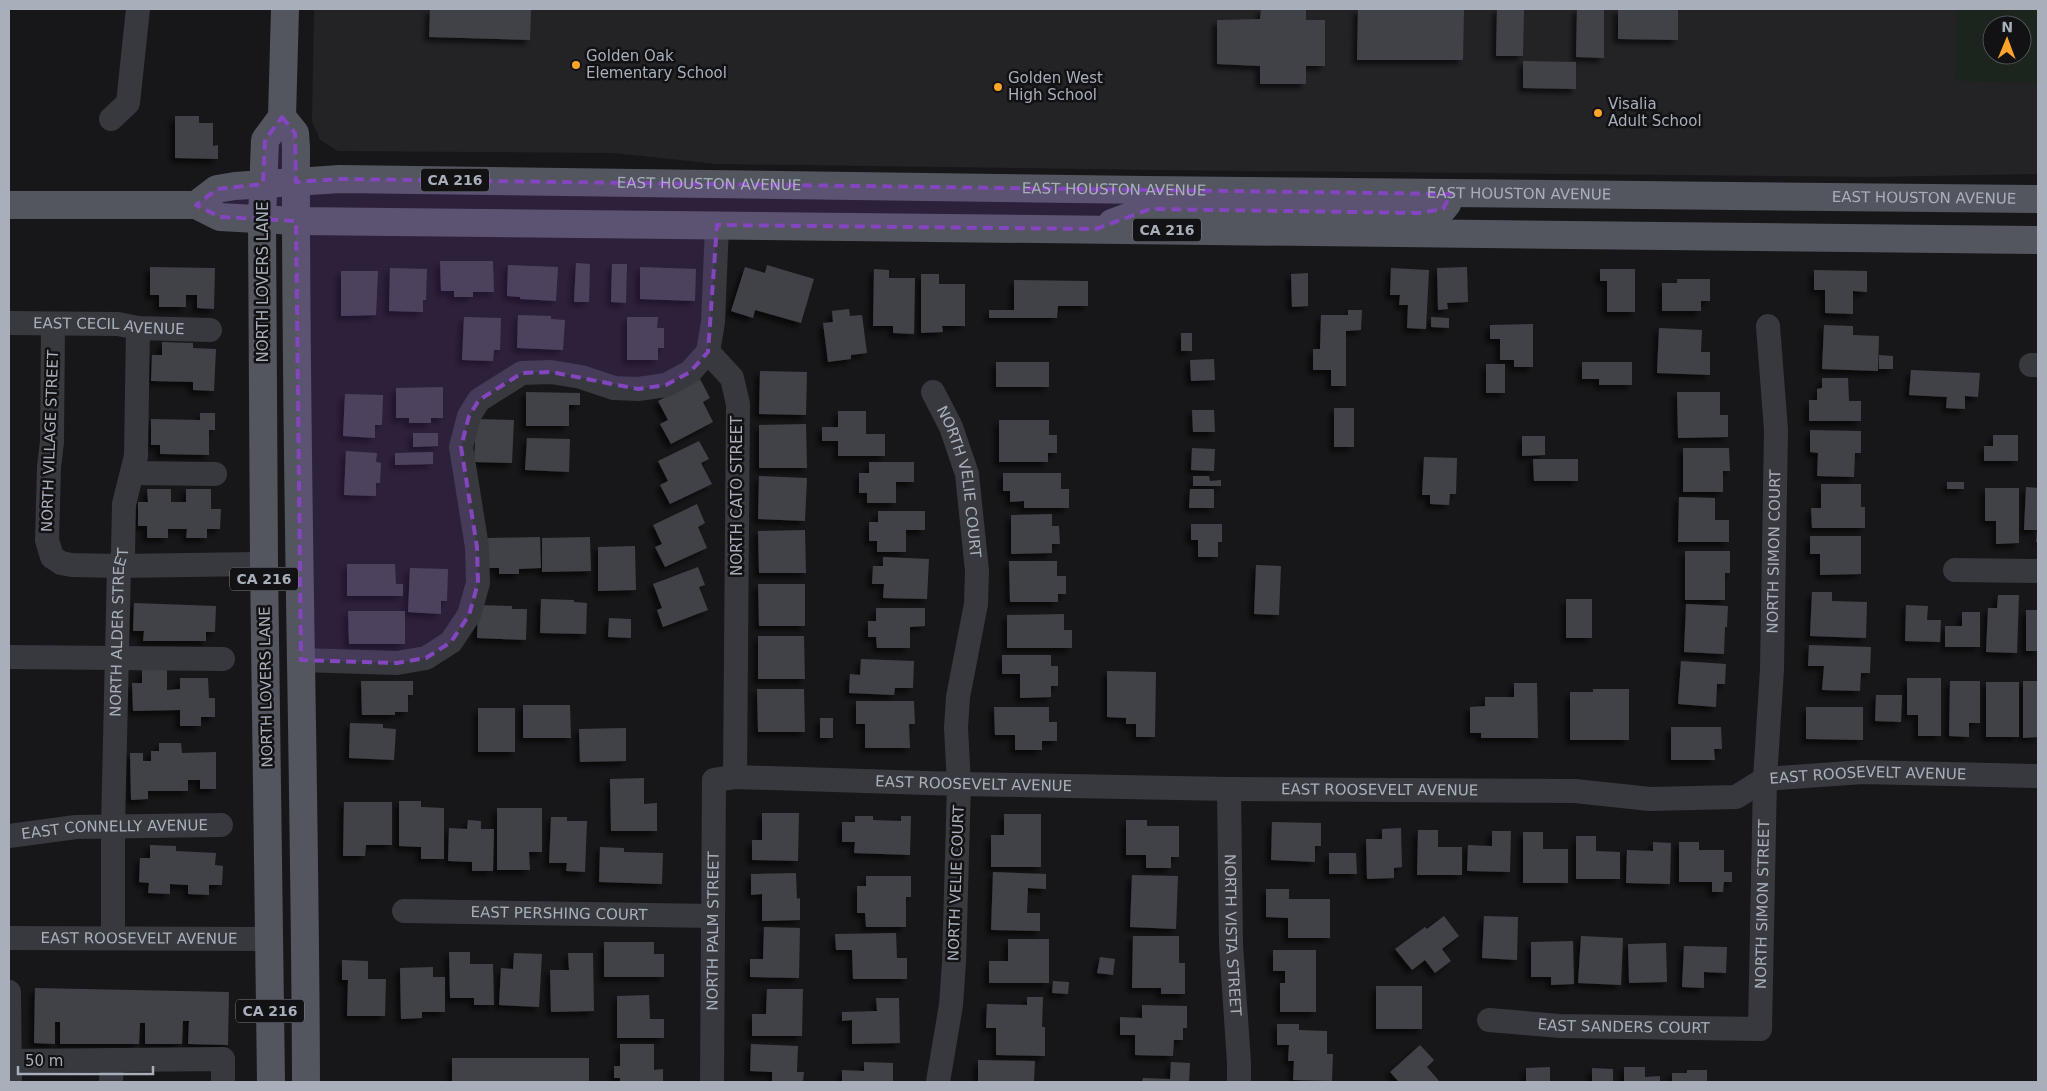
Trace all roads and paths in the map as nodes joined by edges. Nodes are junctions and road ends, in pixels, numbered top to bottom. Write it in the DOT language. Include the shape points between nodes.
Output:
graph roads {
  1 [pos="138,9"];
  2 [pos="285,9"];
  3 [pos="282,117"];
  4 [pos="111,119"];
  5 [pos="296,182"];
  6 [pos="263,184"];
  7 [pos="1451,194"];
  8 [pos="2038,199"];
  9 [pos="9,205"];
  10 [pos="196,205"];
  11 [pos="262,219"];
  12 [pos="296,221"];
  13 [pos="717,225"];
  14 [pos="1096,229"];
  15 [pos="2038,240"];
  16 [pos="9,323"];
  17 [pos="53,324"];
  18 [pos="1768,326"];
  19 [pos="138,328"];
  20 [pos="210,330"];
  21 [pos="708,352"];
  22 [pos="933,392"];
  23 [pos="133,473"];
  24 [pos="215,474"];
  25 [pos="264,564"];
  26 [pos="119,566"];
  27 [pos="1955,570"];
  28 [pos="2038,571"];
  29 [pos="9,657"];
  30 [pos="118,658"];
  31 [pos="222,659"];
  32 [pos="301,660"];
  33 [pos="2038,776"];
  34 [pos="725,779"];
  35 [pos="1765,779"];
  36 [pos="959,784"];
  37 [pos="1229,789"];
  38 [pos="221,825"];
  39 [pos="113,827"];
  40 [pos="9,836"];
  41 [pos="404,910"];
  42 [pos="713,916"];
  43 [pos="9,938"];
  44 [pos="113,938"];
  45 [pos="269,939"];
  46 [pos="9,992"];
  47 [pos="1489,1020"];
  48 [pos="1760,1029"];
  49 [pos="10,1068"];
  50 [pos="111,1071"];
  51 [pos="223,1082"];
  52 [pos="271,1082"];
  53 [pos="291,1082"];
  54 [pos="306,1082"];
  55 [pos="712,1082"];
  56 [pos="938,1082"];
  57 [pos="1239,1082"];
  1 -- 4 [label="street" via="128,103"];
  2 -- 3 [label="main road"];
  3 -- 5 [label="main road" via="295,133"];
  3 -- 6 [label="main road, NORTH LOVERS LANE" via="265,140"];
  5 -- 6 [label="main road, EAST HOUSTON AVENUE / CA 216"];
  5 -- 7 [label="main road, EAST HOUSTON AVENUE / CA 216" via="340,179"];
  5 -- 12 [label="main road"];
  6 -- 10 [label="main road, EAST HOUSTON AVENUE / CA 216" via="217,189"];
  6 -- 11 [label="main road, NORTH LOVERS LANE / CA 216"];
  7 -- 8 [label="main road, EAST HOUSTON AVENUE / CA 216"];
  7 -- 14 [label="main road" via="1443,209 1420,214 1150,209"];
  9 -- 10 [label="main road"];
  10 -- 11 [label="main road" via="220,216"];
  11 -- 12 [label="main road"];
  11 -- 25 [label="main road, NORTH LOVERS LANE / CA 216"];
  12 -- 13 [label="main road, CA 216"];
  12 -- 32 [label="main road, CA 216"];
  13 -- 14 [label="main road, CA 216"];
  13 -- 21 [label="street" via="713,322"];
  14 -- 15 [label="main road, CA 216"];
  16 -- 17 [label="street, EAST CECIL AVENUE"];
  17 -- 19 [label="street, EAST CECIL AVENUE" via="118,324"];
  17 -- 26 [label="street, NORTH VILLAGE STREET" via="47,540 52,557 61,563"];
  18 -- 35 [label="street, NORTH SIMON COURT" via="1776,430 1772,669"];
  19 -- 20 [label="street, EAST CECIL AVENUE"];
  19 -- 23 [label="street, NORTH ALDER STREET"];
  21 -- 32 [label="street" via="690,372 666,385 614,388 581,377 522,373 479,400 469,416 461,447 477,547 478,583 469,615 451,642 426,658 397,663"];
  21 -- 34 [label="street, NORTH CATO STREET" via="732,378 738,404"];
  22 -- 36 [label="street, NORTH VELIE COURT" via="951,427 967,474 977,571 976,604 958,697"];
  23 -- 24 [label="street"];
  23 -- 26 [label="street, NORTH ALDER STREET" via="124,504 123,554"];
  25 -- 26 [label="street"];
  25 -- 45 [label="main road, NORTH LOVERS LANE / CA 216"];
  26 -- 30 [label="street, NORTH ALDER STREET"];
  27 -- 28 [label="street"];
  29 -- 30 [label="street"];
  30 -- 31 [label="street"];
  30 -- 39 [label="street, NORTH ALDER STREET"];
  32 -- 54 [label="main road, CA 216"];
  33 -- 35 [label="street, EAST ROOSEVELT AVENUE" via="1863,772"];
  34 -- 36 [label="street, EAST ROOSEVELT AVENUE"];
  34 -- 42 [label="street, NORTH PALM STREET"];
  35 -- 37 [label="street, EAST ROOSEVELT AVENUE" via="1736,797 1650,799 1575,791"];
  35 -- 48 [label="street, NORTH SIMON STREET"];
  36 -- 37 [label="street, EAST ROOSEVELT AVENUE"];
  36 -- 56 [label="street, NORTH VELIE COURT" via="951,1005"];
  37 -- 57 [label="street, NORTH VISTA STREET" via="1231,944"];
  38 -- 39 [label="street, EAST CONNELLY AVENUE"];
  39 -- 40 [label="street, EAST CONNELLY AVENUE" via="76,827"];
  39 -- 44 [label="street, NORTH ALDER STREET"];
  41 -- 42 [label="street, EAST PERSHING COURT"];
  42 -- 55 [label="street, NORTH PALM STREET"];
  43 -- 44 [label="street, EAST ROOSEVELT AVENUE"];
  44 -- 45 [label="street, EAST ROOSEVELT AVENUE"];
  45 -- 52 [label="main road, NORTH LOVERS LANE / CA 216"];
  45 -- 53 [label="main road" via="277,942 284,957 286,1060"];
  46 -- 49 [label="street"];
  47 -- 48 [label="street, EAST SANDERS COURT" via="1560,1026"];
  49 -- 50 [label="street"];
  50 -- 51 [label="street" via="223,1059"];
}
